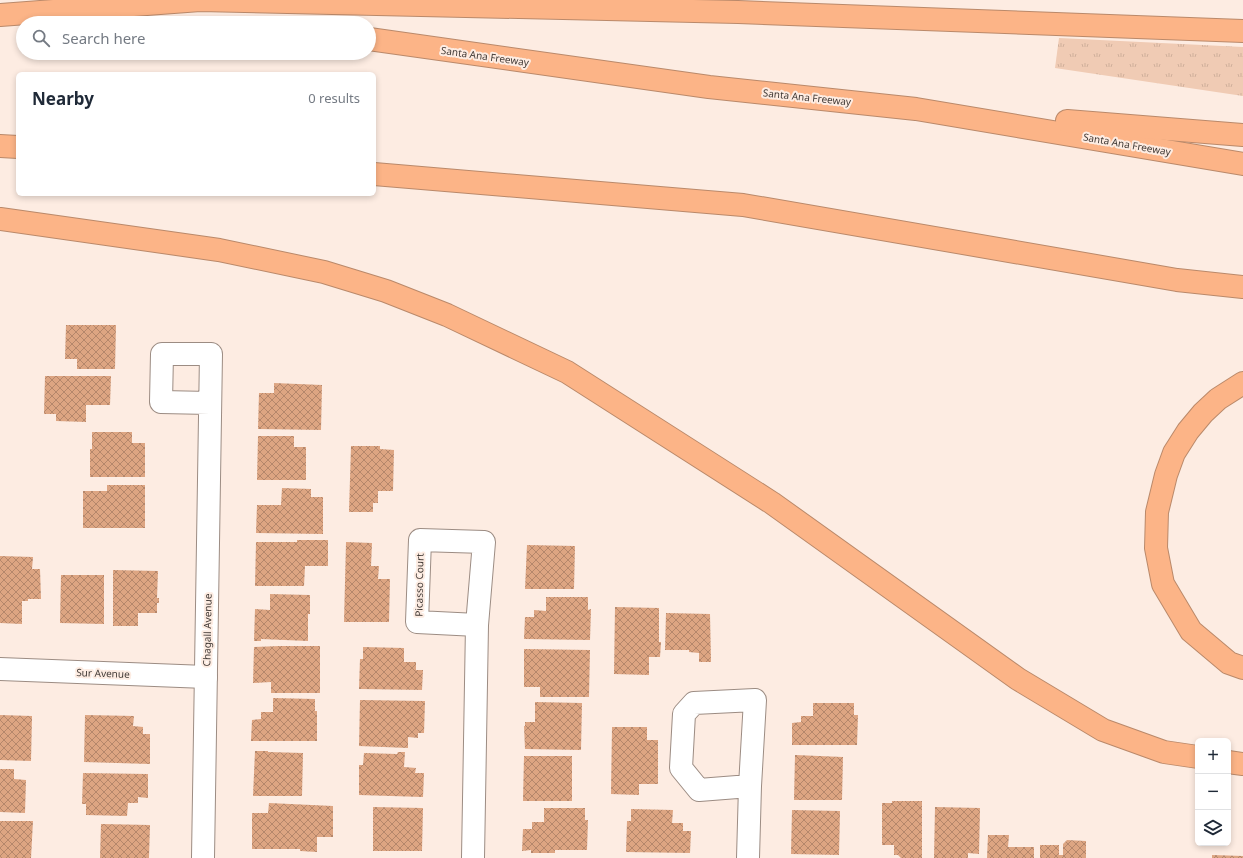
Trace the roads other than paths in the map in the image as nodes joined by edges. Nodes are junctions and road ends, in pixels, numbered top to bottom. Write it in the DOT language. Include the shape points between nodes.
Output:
graph roads {
  1 [pos="0,16"];
  2 [pos="16,17"];
  3 [pos="1243,31"];
  4 [pos="376,40"];
  5 [pos="916,109"];
  6 [pos="1243,136"];
  7 [pos="0,146"];
  8 [pos="16,147"];
  9 [pos="1243,164"];
  10 [pos="376,174"];
  11 [pos="0,219"];
  12 [pos="1243,287"];
  13 [pos="1243,383"];
  14 [pos="210,403"];
  15 [pos="477,625"];
  16 [pos="1243,668"];
  17 [pos="0,670"];
  18 [pos="206,677"];
  19 [pos="1195,757"];
  20 [pos="1231,762"];
  21 [pos="1243,764"];
  22 [pos="750,786"];
  23 [pos="203,858"];
  24 [pos="473,858"];
  25 [pos="748,858"];
  1 -- 2 [label="highway"];
  1 -- 3 [label="highway" via="200,0 738,12"];
  4 -- 5 [label="highway, Santa Ana Freeway" via="709,87"];
  5 -- 6 [label="highway"];
  5 -- 9 [label="highway, Santa Ana Freeway"];
  7 -- 8 [label="highway"];
  10 -- 12 [label="highway" via="743,206 1177,280"];
  11 -- 19 [label="highway" via="219,250 324,272 386,291 448,315 567,372 772,503 1025,683 1103,730 1164,752"];
  13 -- 16 [label="highway" via="1218,399 1203,413 1174,454 1157,512 1156,548 1163,584 1191,631 1229,663"];
  14 -- 18 [label="street, Chagall Avenue"];
  15 -- 15 [label="street, Picasso Court" via="417,622 420,540 484,542"];
  15 -- 24 [label="street, Picasso Court"];
  17 -- 18 [label="street, Sur Avenue"];
  18 -- 23 [label="street, Chagall Avenue"];
  20 -- 21 [label="highway"];
  22 -- 22 [label="street" via="700,790 681,768 684,714 694,703 754,700"];
  22 -- 25 [label="street"];
}
